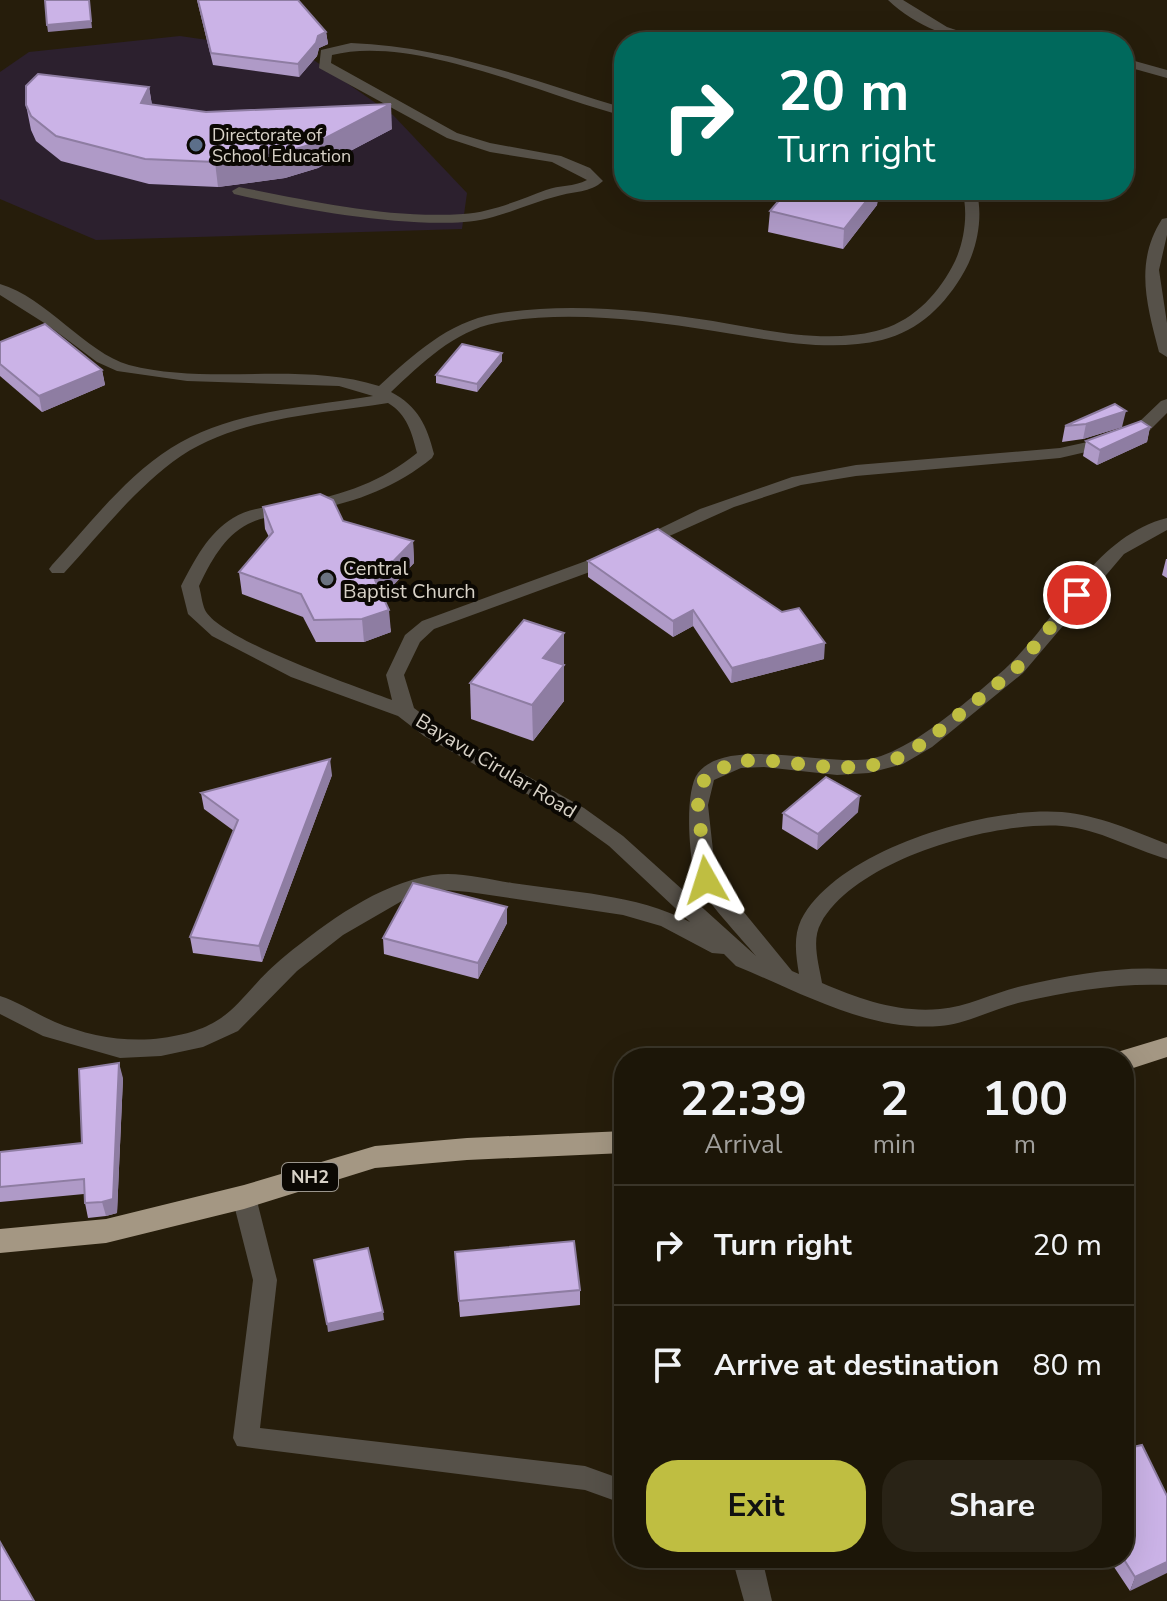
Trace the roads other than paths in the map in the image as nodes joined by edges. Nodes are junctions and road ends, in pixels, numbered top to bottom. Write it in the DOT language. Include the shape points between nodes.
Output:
graph roads {
  1 [pos="894,0"];
  2 [pos="950,32"];
  3 [pos="1134,65"];
  4 [pos="1167,74"];
  5 [pos="614,109"];
  6 [pos="239,191"];
  7 [pos="974,200"];
  8 [pos="1167,222"];
  9 [pos="0,289"];
  10 [pos="1167,352"];
  11 [pos="386,395"];
  12 [pos="1167,404"];
  13 [pos="1167,523"];
  14 [pos="58,569"];
  15 [pos="405,711"];
  16 [pos="1167,852"];
  17 [pos="744,960"];
  18 [pos="785,976"];
  19 [pos="1167,977"];
  20 [pos="812,988"];
  21 [pos="0,1004"];
  22 [pos="1167,1047"];
  23 [pos="1134,1057"];
  24 [pos="614,1142"];
  25 [pos="244,1197"];
  26 [pos="0,1241"];
  27 [pos="614,1488"];
  28 [pos="751,1568"];
  29 [pos="758,1601"];
  1 -- 2 [label="street"];
  3 -- 4 [label="street"];
  5 -- 6 [label="street" via="467,63 358,45 338,47 326,53 324,65 442,133 554,159 587,170 596,181 465,218 383,214"];
  7 -- 11 [label="street" via="967,253 951,285 902,328 846,340 638,318 493,318 432,347"];
  8 -- 10 [label="street" via="1150,253 1154,302"];
  9 -- 11 [label="street" via="119,367 206,378 328,379"];
  11 -- 14 [label="street" via="229,427 177,451 127,494"];
  11 -- 15 [label="street" via="425,433 426,454 367,493 242,520 203,559 190,586 197,614 219,632 298,673"];
  12 -- 15 [label="street, Bayavu Cirular Road" via="1142,426 1081,449 1002,461 824,474 715,506 599,564 428,625 412,639 395,675"];
  13 -- 18 [label="street" via="1118,550 1016,669 896,759 837,768 738,761 707,775 698,805 706,880"];
  15 -- 17 [label="street, Bayavu Cirular Road" via="616,841"];
  16 -- 20 [label="street" via="1088,823 1059,819 1015,822 922,845 851,878 824,902 810,923 806,950"];
  17 -- 18 [label="street, Bayavu Cirular Road"];
  17 -- 21 [label="street, Bayavu Cirular Road" via="668,920 623,907 435,882 400,892 335,929 289,965 230,1025 203,1038 120,1049 51,1030"];
  18 -- 20 [label="street, Bayavu Cirular Road"];
  19 -- 20 [label="street, Bayavu Cirular Road" via="1126,975 1021,994 942,1018 897,1017"];
  22 -- 23 [label="highway"];
  24 -- 25 [label="highway, NH2" via="375,1157"];
  25 -- 26 [label="highway, NH2" via="106,1231"];
  25 -- 27 [label="street" via="265,1280 246,1438 585,1478"];
  28 -- 29 [label="street"];
}
